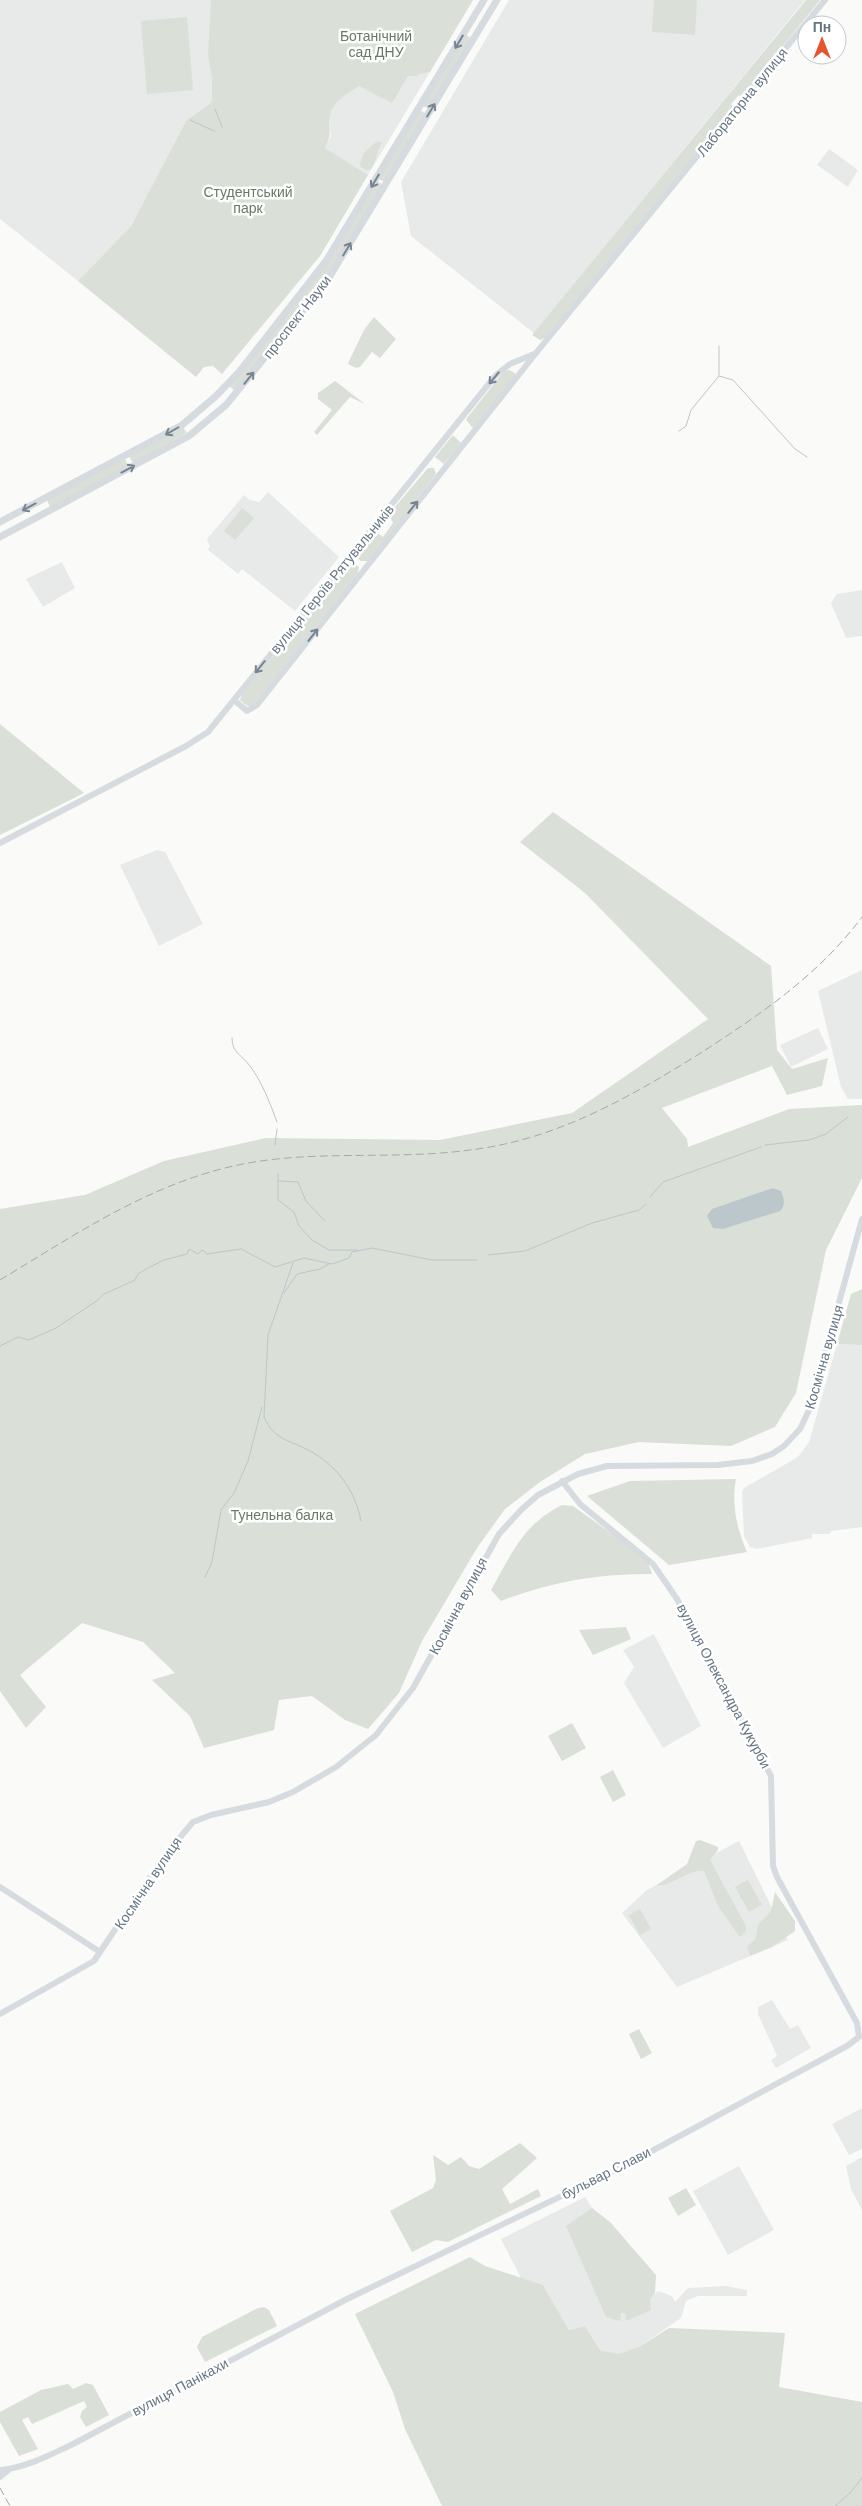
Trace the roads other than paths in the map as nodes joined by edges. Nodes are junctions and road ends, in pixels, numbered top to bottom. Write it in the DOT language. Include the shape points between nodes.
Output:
graph roads {
  1 [pos="484,0"];
  2 [pos="497,0"];
  3 [pos="825,0"];
  4 [pos="660,203"];
  5 [pos="536,353"];
  6 [pos="0,522"];
  7 [pos="0,537"];
  8 [pos="234,700"];
  9 [pos="0,843"];
  10 [pos="862,1219"];
  11 [pos="562,1481"];
  12 [pos="0,1887"];
  13 [pos="100,1952"];
  14 [pos="0,2014"];
  15 [pos="859,2038"];
  16 [pos="347,2299"];
  17 [pos="10,2469"];
  18 [pos="0,2470"];
  19 [pos="0,2477"];
  1 -- 6 [label="main road, проспект Науки, one-way" via="326,261 239,372 182,425"];
  7 -- 2 [label="main road, проспект Науки, one-way" via="189,436 226,405 327,281"];
  3 -- 4 [label="main road, Лабораторна вулиця"];
  4 -- 5 [label="main road, вулиця Героїв Рятувальників"];
  5 -- 8 [label="main road, вулиця Героїв Рятувальників, one-way" via="510,364 496,375"];
  8 -- 5 [label="main road, вулиця Героїв Рятувальників, one-way" via="247,711 257,705"];
  8 -- 9 [label="main road, вулиця Героїв Рятувальників" via="208,732 197,740"];
  10 -- 11 [label="main road, Космічна вулиця" via="810,1408 800,1429 784,1446 772,1454 745,1463 607,1466"];
  11 -- 13 [label="main road, Космічна вулиця" via="526,1505 499,1534 414,1688 376,1735 336,1767 293,1792 269,1802 193,1822 165,1855"];
  11 -- 15 [label="main road, вулиця Олександра Кукурби" via="580,1504 639,1550 665,1578 717,1671 771,1776 777,1877 857,2023"];
  12 -- 13 [label="main road"];
  13 -- 14 [label="main road, Космічна вулиця" via="85,1967"];
  15 -- 16 [label="main road, бульвар Слави" via="622,2167"];
  16 -- 17 [label="main road, вулиця Панікахи" via="73,2444"];
  17 -- 18 [label="main road, вулиця Панікахи"];
  17 -- 19 [label="main road, вулиця Панікахи"];
}
